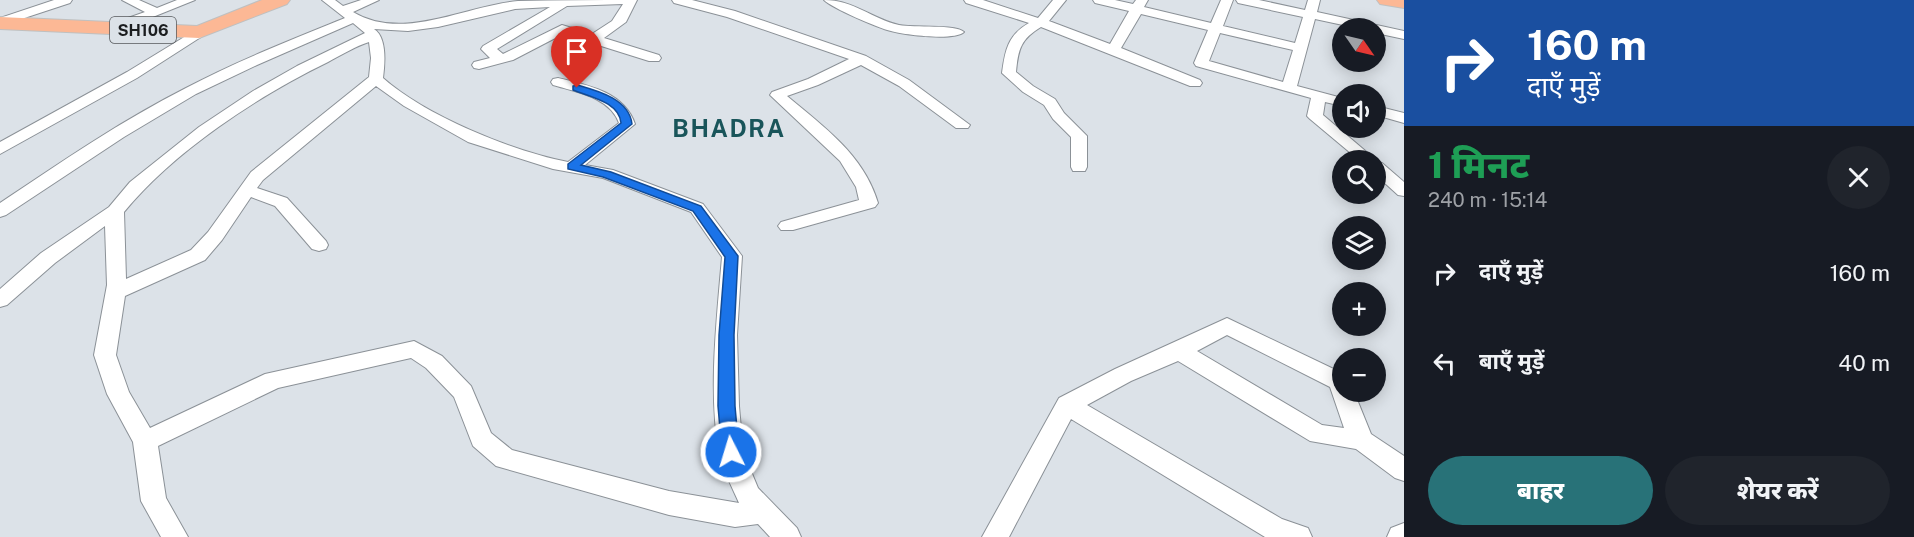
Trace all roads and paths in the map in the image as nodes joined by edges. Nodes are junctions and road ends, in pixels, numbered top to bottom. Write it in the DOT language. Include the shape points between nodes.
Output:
graph roads {
  1 [pos="28,0"];
  2 [pos="66,0"];
  3 [pos="128,0"];
  4 [pos="189,0"];
  5 [pos="328,0"];
  6 [pos="373,0"];
  7 [pos="607,0"];
  8 [pos="624,0"];
  9 [pos="632,0"];
  10 [pos="678,0"];
  11 [pos="830,0"];
  12 [pos="1060,0"];
  13 [pos="1099,0"];
  14 [pos="1227,0"];
  15 [pos="1242,0"];
  16 [pos="1314,0"];
  17 [pos="272,1"];
  18 [pos="974,1"];
  19 [pos="566,3"];
  20 [pos="1139,4"];
  21 [pos="42,8"];
  22 [pos="156,12"];
  23 [pos="1310,15"];
  24 [pos="1332,20"];
  25 [pos="0,22"];
  26 [pos="359,22"];
  27 [pos="1041,22"];
  28 [pos="113,28"];
  29 [pos="1214,28"];
  30 [pos="1386,31"];
  31 [pos="199,32"];
  32 [pos="957,32"];
  33 [pos="1404,35"];
  34 [pos="593,39"];
  35 [pos="1300,48"];
  36 [pos="1114,49"];
  37 [pos="654,58"];
  38 [pos="501,59"];
  39 [pos="861,59"];
  40 [pos="480,65"];
  41 [pos="376,79"];
  42 [pos="558,82"];
  43 [pos="1195,82"];
  44 [pos="1289,88"];
  45 [pos="1319,96"];
  46 [pos="1332,99"];
  47 [pos="1386,114"];
  48 [pos="1404,118"];
  49 [pos="962,125"];
  50 [pos="0,149"];
  51 [pos="1356,150"];
  52 [pos="572,167"];
  53 [pos="1079,167"];
  54 [pos="1386,175"];
  55 [pos="247,190"];
  56 [pos="1404,190"];
  57 [pos="0,211"];
  58 [pos="115,211"];
  59 [pos="787,226"];
  60 [pos="319,245"];
  61 [pos="116,292"];
  62 [pos="0,300"];
  63 [pos="1179,351"];
  64 [pos="1332,377"];
  65 [pos="1347,402"];
  66 [pos="1067,405"];
  67 [pos="1361,440"];
  68 [pos="145,441"];
  69 [pos="1404,470"];
  70 [pos="763,512"];
  71 [pos="1404,535"];
  72 [pos="175,537"];
  73 [pos="788,537"];
  74 [pos="995,537"];
  75 [pos="1299,537"];
  76 [pos="1400,537"];
  1 -- 21 [label="street"];
  2 -- 21 [label="street"];
  3 -- 22 [label="street"];
  4 -- 22 [label="street"];
  5 -- 26 [label="street"];
  6 -- 26 [label="street"];
  7 -- 8 [label="street"];
  7 -- 19 [label="street"];
  9 -- 34 [label="street" via="618,24"];
  10 -- 39 [label="street"];
  11 -- 32 [label="street" via="894,28"];
  12 -- 27 [label="street"];
  13 -- 20 [label="street"];
  14 -- 29 [label="street"];
  15 -- 23 [label="street"];
  16 -- 23 [label="street"];
  17 -- 31 [label="main road, SH106"];
  18 -- 27 [label="street"];
  19 -- 26 [label="street" via="515,4 408,27"];
  19 -- 38 [label="street" via="488,49"];
  20 -- 29 [label="street"];
  20 -- 36 [label="street"];
  21 -- 25 [label="street"];
  22 -- 28 [label="street"];
  23 -- 24 [label="street"];
  23 -- 35 [label="street"];
  25 -- 28 [label="main road, SH106"];
  26 -- 41 [label="street" via="378,60"];
  26 -- 57 [label="street" via="274,51 190,91"];
  26 -- 58 [label="street" via="302,69 205,130 136,186"];
  27 -- 36 [label="street"];
  27 -- 53 [label="street" via="1021,33 1011,54 1009,73 1050,102 1079,136"];
  28 -- 31 [label="main road, SH106"];
  29 -- 35 [label="street"];
  29 -- 44 [label="street" via="1201,63"];
  30 -- 33 [label="street"];
  31 -- 50 [label="street" via="132,75"];
  34 -- 37 [label="street"];
  34 -- 38 [label="street" via="562,28"];
  35 -- 44 [label="street"];
  36 -- 43 [label="street"];
  38 -- 40 [label="street"];
  39 -- 49 [label="street" via="904,83"];
  39 -- 59 [label="street" via="777,95 846,156 868,192 869,203"];
  41 -- 52 [label="street" via="409,103 474,139"];
  41 -- 55 [label="street" via="257,176"];
  42 -- 52 [label="street" via="617,104 625,113 627,124"];
  44 -- 45 [label="street"];
  45 -- 46 [label="street"];
  45 -- 51 [label="street" via="1315,116"];
  47 -- 48 [label="street"];
  52 -- 70 [label="street" via="607,174 697,208 732,256 726,335 726,406 731,452 748,495"];
  54 -- 56 [label="street"];
  55 -- 60 [label="street" via="280,202"];
  55 -- 61 [label="street" via="198,255"];
  58 -- 61 [label="street"];
  58 -- 62 [label="street" via="48,258"];
  61 -- 68 [label="street" via="105,355 118,394"];
  63 -- 64 [label="street" via="1227,326"];
  63 -- 66 [label="street"];
  63 -- 67 [label="street" via="1317,434"];
  65 -- 67 [label="street"];
  66 -- 74 [label="street"];
  66 -- 75 [label="street" via="1274,528"];
  67 -- 69 [label="street"];
  68 -- 70 [label="street" via="273,380 414,350 434,362 463,392 483,439 505,459 669,503 735,515"];
  68 -- 72 [label="street" via="154,501"];
  70 -- 73 [label="street"];
  71 -- 76 [label="street"];
}
